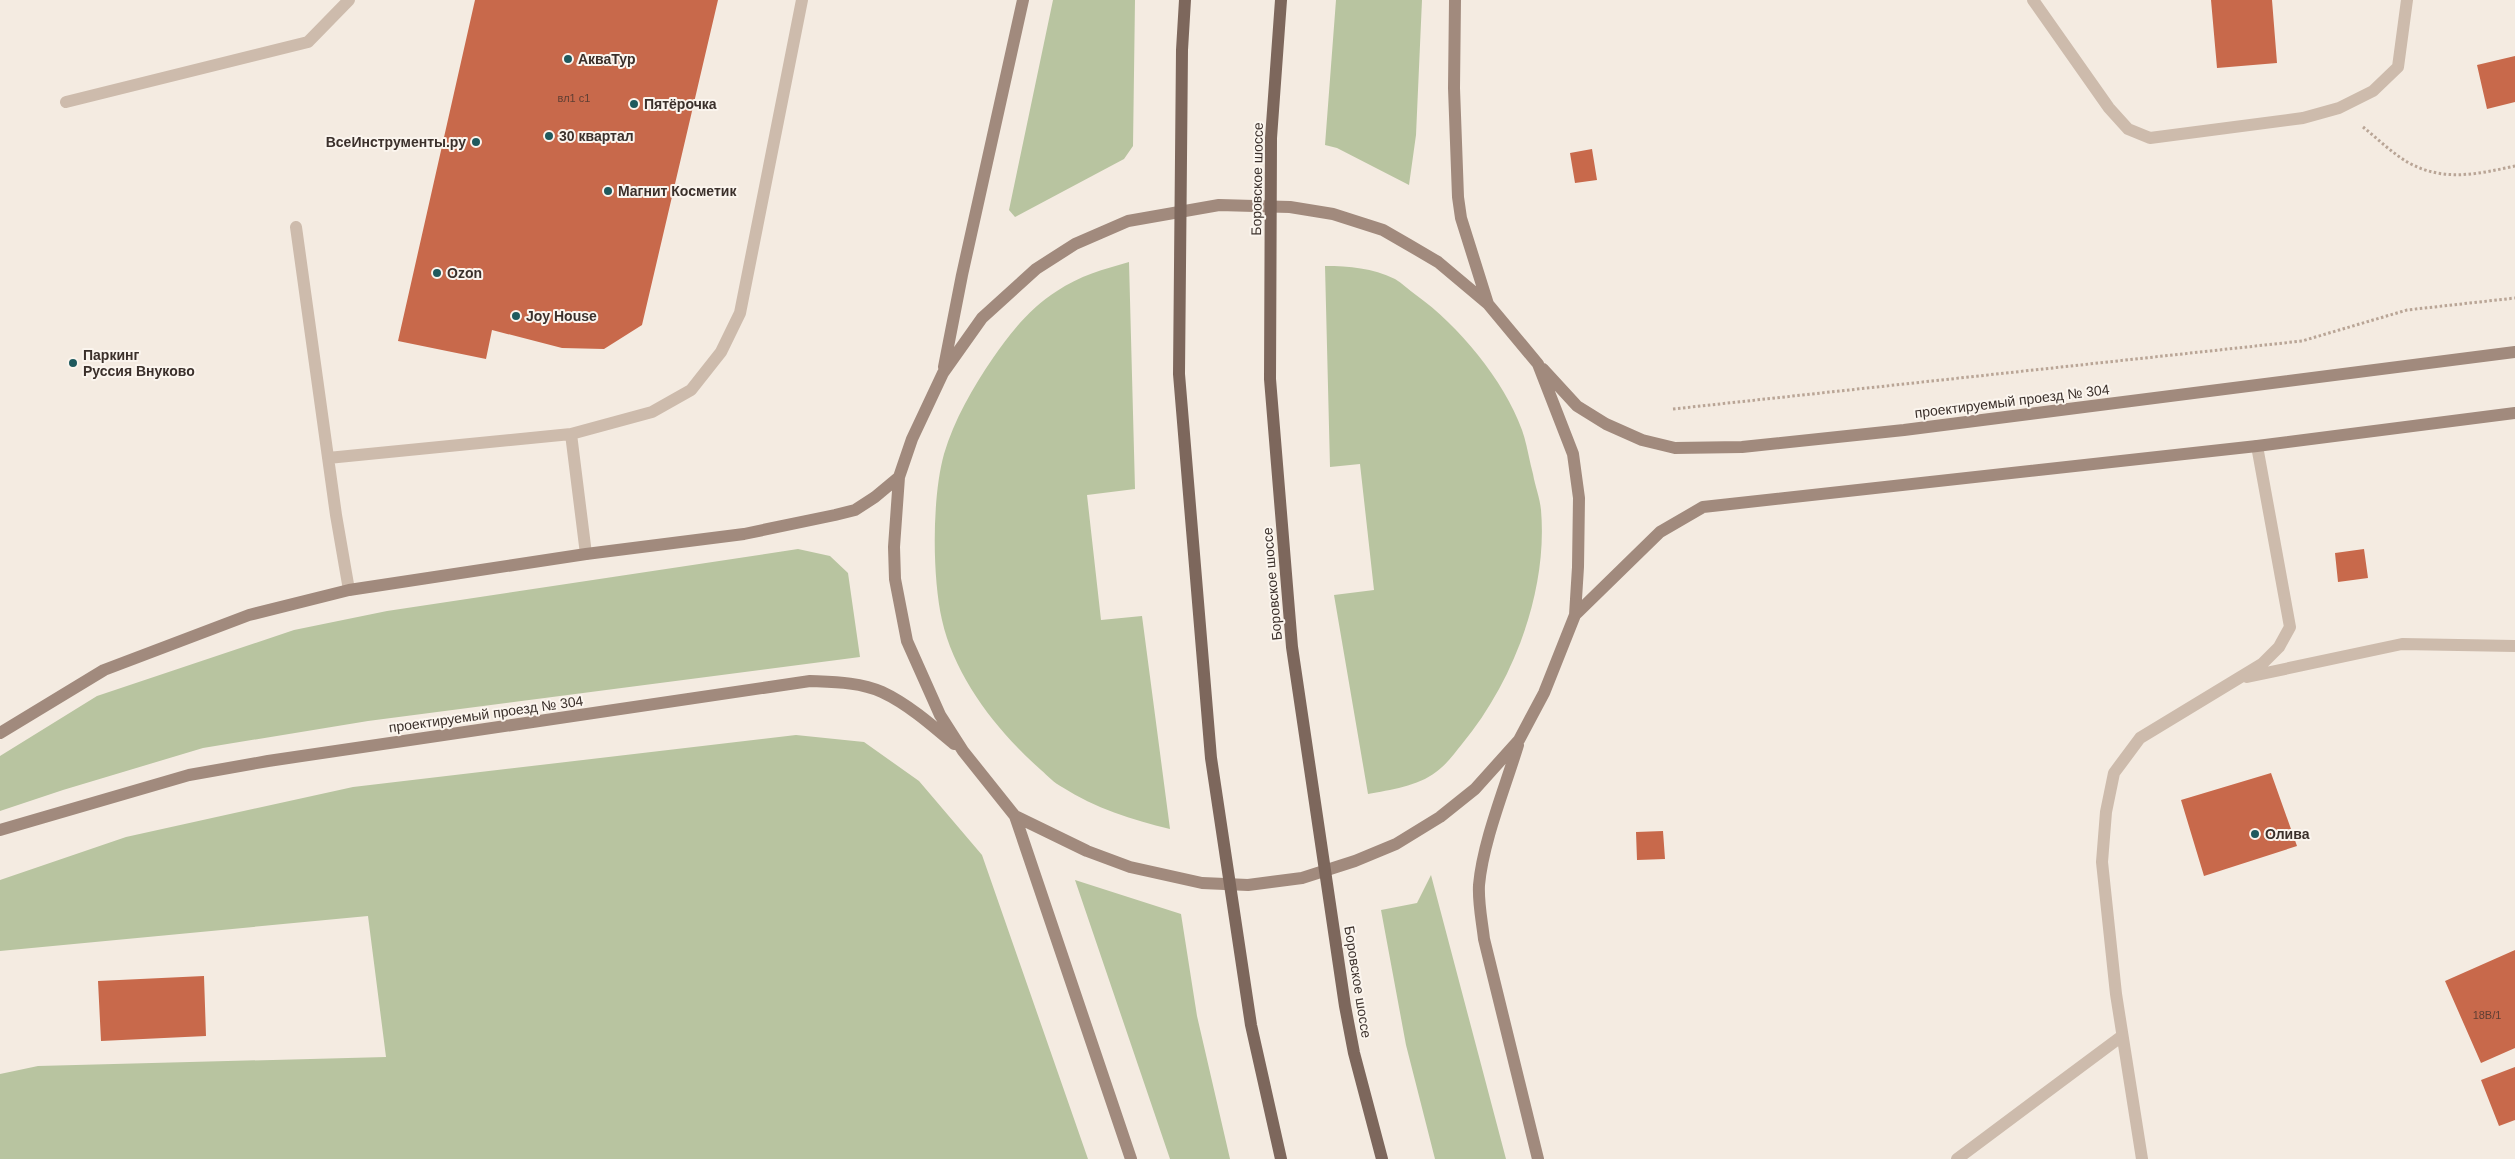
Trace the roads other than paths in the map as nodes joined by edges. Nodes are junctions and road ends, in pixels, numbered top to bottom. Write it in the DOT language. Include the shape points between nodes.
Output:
graph roads {
  1 [pos="349,0"];
  2 [pos="802,0"];
  3 [pos="1023,0"];
  4 [pos="1185,0"];
  5 [pos="1281,0"];
  6 [pos="1455,0"];
  7 [pos="2033,0"];
  8 [pos="2407,0"];
  9 [pos="66,102"];
  10 [pos="296,227"];
  11 [pos="1488,304"];
  12 [pos="2515,352"];
  13 [pos="1538,364"];
  14 [pos="943,373"];
  15 [pos="2515,413"];
  16 [pos="571,434"];
  17 [pos="2257,446"];
  18 [pos="328,458"];
  19 [pos="899,476"];
  20 [pos="586,554"];
  21 [pos="349,590"];
  22 [pos="1575,615"];
  23 [pos="2515,646"];
  24 [pos="2237,679"];
  25 [pos="0,733"];
  26 [pos="1519,740"];
  27 [pos="963,751"];
  28 [pos="1015,816"];
  29 [pos="0,830"];
  30 [pos="2122,1036"];
  31 [pos="1131,1159"];
  32 [pos="1282,1159"];
  33 [pos="1382,1159"];
  34 [pos="1538,1159"];
  35 [pos="1957,1159"];
  36 [pos="2142,1159"];
  1 -- 9 [label="lane" via="308,42"];
  2 -- 16 [label="lane" via="740,313 721,352 691,390 652,412"];
  3 -- 14 [label="main road"];
  4 -- 32 [label="main road" via="1179,374 1212,758 1251,1025"];
  5 -- 33 [label="main road, Боровское шоссе" via="1271,138 1270,379 1292,637 1345,1006"];
  6 -- 11 [label="main road" via="1458,197 1461,218"];
  7 -- 8 [label="lane" via="2108,108 2128,129 2150,138 2304,118 2339,108 2373,92 2398,67"];
  10 -- 18 [label="lane"];
  11 -- 13 [label="main road, проектируемый проезд № 304"];
  11 -- 14 [label="main road" via="1438,262 1383,230 1333,214 1297,208 1219,204 1128,222 1076,244 1036,269 982,318"];
  12 -- 13 [label="main road, проектируемый проезд № 304" via="1904,430 1742,447 1675,448 1642,440 1606,424 1577,406"];
  13 -- 22 [label="main road" via="1573,454 1579,498"];
  14 -- 19 [label="main road" via="912,438"];
  15 -- 17 [label="main road"];
  16 -- 18 [label="lane"];
  16 -- 20 [label="lane"];
  17 -- 22 [label="main road" via="1703,507 1660,532"];
  17 -- 24 [label="lane" via="2290,627 2280,647 2262,664"];
  18 -- 21 [label="lane"];
  19 -- 20 [label="main road" via="855,510 835,516 744,534"];
  19 -- 27 [label="main road" via="894,547 898,604 907,641 920,672 940,715"];
  20 -- 21 [label="main road"];
  21 -- 25 [label="main road" via="249,615 104,670"];
  22 -- 26 [label="main road" via="1556,666"];
  23 -- 24 [label="lane" via="2402,644"];
  24 -- 30 [label="lane" via="2140,738 2114,773 2106,812 2102,862"];
  26 -- 28 [label="main road" via="1475,789 1440,817 1396,844 1333,870 1275,882 1248,885 1202,883 1130,867"];
  26 -- 34 [label="main road" via="1485,854 1479,886 1484,939"];
  27 -- 28 [label="main road"];
  27 -- 29 [label="main road, проектируемый проезд № 304" via="882,692 844,683 810,681 189,775"];
  28 -- 31 [label="main road"];
  30 -- 35 [label="lane"];
  30 -- 36 [label="lane"];
}
